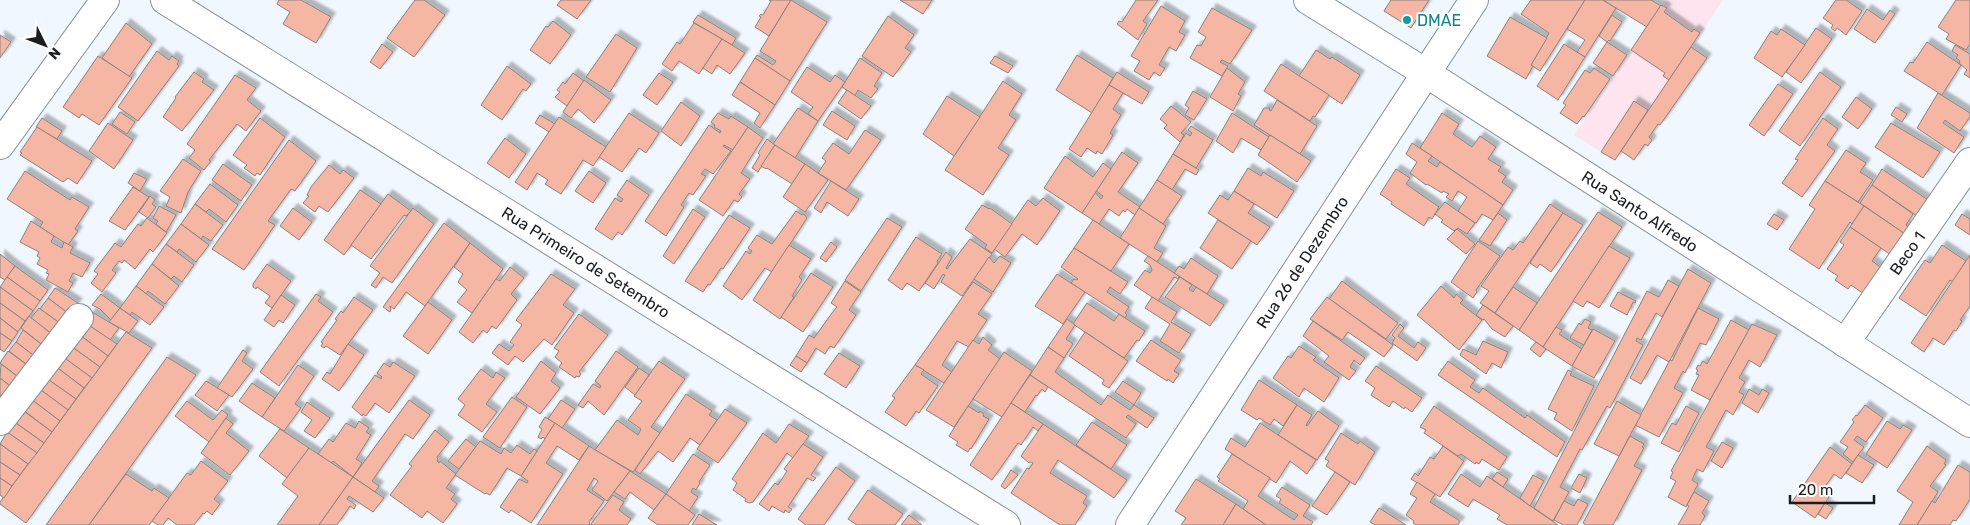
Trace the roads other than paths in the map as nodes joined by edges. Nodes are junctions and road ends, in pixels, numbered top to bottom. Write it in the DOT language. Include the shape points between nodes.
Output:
graph roads {
  1 [pos="105,0"];
  2 [pos="165,0"];
  3 [pos="1308,0"];
  4 [pos="1474,0"];
  5 [pos="1426,73"];
  6 [pos="0,145"];
  7 [pos="1970,162"];
  8 [pos="80,318"];
  9 [pos="1845,343"];
  10 [pos="0,421"];
  11 [pos="1970,423"];
  12 [pos="1006,525"];
  13 [pos="1130,525"];
  1 -- 6 [label="street"];
  2 -- 12 [label="street, Rua Primeiro de Setembro"];
  3 -- 5 [label="street, Rua Santo Alfredo"];
  4 -- 5 [label="street, Rua 26 de Dezembro"];
  5 -- 9 [label="street, Rua Santo Alfredo"];
  5 -- 13 [label="street, Rua 26 de Dezembro"];
  7 -- 9 [label="street, Beco 1"];
  8 -- 10 [label="street"];
  9 -- 11 [label="street, Rua Santo Alfredo"];
}
